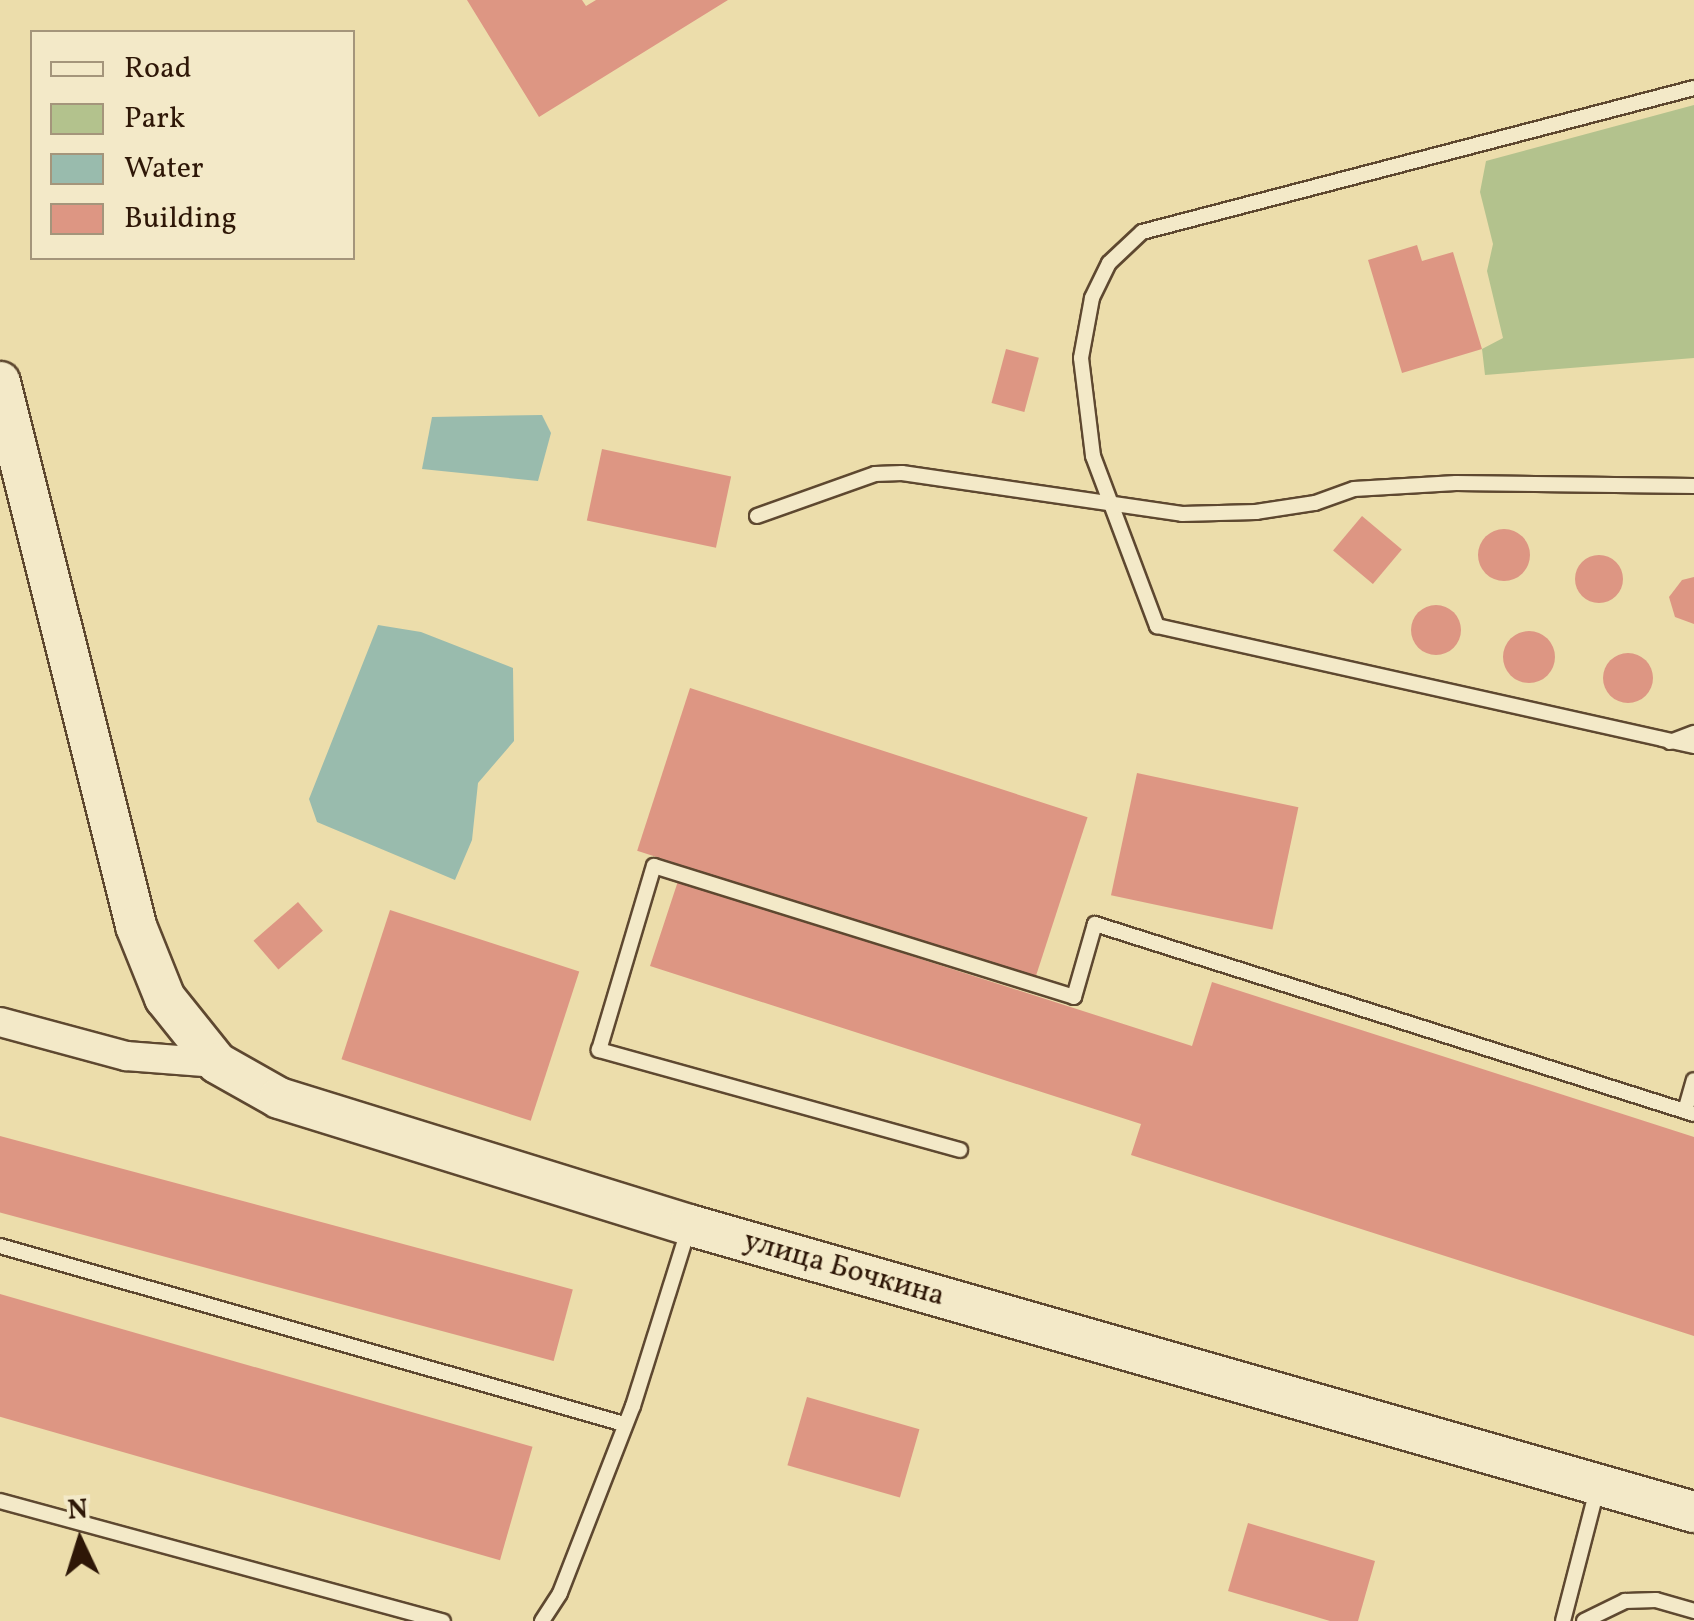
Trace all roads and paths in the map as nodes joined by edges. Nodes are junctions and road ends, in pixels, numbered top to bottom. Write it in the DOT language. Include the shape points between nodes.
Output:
graph roads {
  1 [pos="1694,88"];
  2 [pos="0,382"];
  3 [pos="1694,486"];
  4 [pos="1112,506"];
  5 [pos="757,516"];
  6 [pos="1694,733"];
  7 [pos="1670,742"];
  8 [pos="1694,746"];
  9 [pos="0,1022"];
  10 [pos="217,1062"];
  11 [pos="1694,1080"];
  12 [pos="1689,1113"];
  13 [pos="960,1150"];
  14 [pos="690,1225"];
  15 [pos="0,1246"];
  16 [pos="624,1424"];
  17 [pos="1599,1484"];
  18 [pos="0,1501"];
  19 [pos="1694,1512"];
  20 [pos="1694,1611"];
  21 [pos="443,1621"];
  22 [pos="542,1621"];
  23 [pos="1562,1621"];
  24 [pos="1584,1621"];
  1 -- 4 [label="lane" via="1142,232 1109,263 1092,298 1081,358 1094,456"];
  2 -- 10 [label="street" via="140,939 164,998"];
  3 -- 4 [label="lane" via="1456,483 1354,489 1256,512 1182,514"];
  4 -- 5 [label="lane" via="902,472 875,474"];
  4 -- 7 [label="lane" via="1157,626"];
  6 -- 7 [label="lane"];
  7 -- 8 [label="lane"];
  9 -- 10 [label="street, улица Бочкина" via="126,1056"];
  10 -- 14 [label="street, улица Бочкина" via="279,1098"];
  11 -- 12 [label="lane"];
  12 -- 13 [label="lane" via="1095,924 1074,997 654,866 599,1050"];
  14 -- 16 [label="lane"];
  14 -- 17 [label="street, улица Бочкина"];
  15 -- 16 [label="lane"];
  16 -- 22 [label="lane" via="560,1593"];
  17 -- 19 [label="street, улица Бочкина"];
  17 -- 23 [label="lane"];
  18 -- 21 [label="lane"];
  20 -- 24 [label="lane" via="1656,1600 1625,1601"];
}
